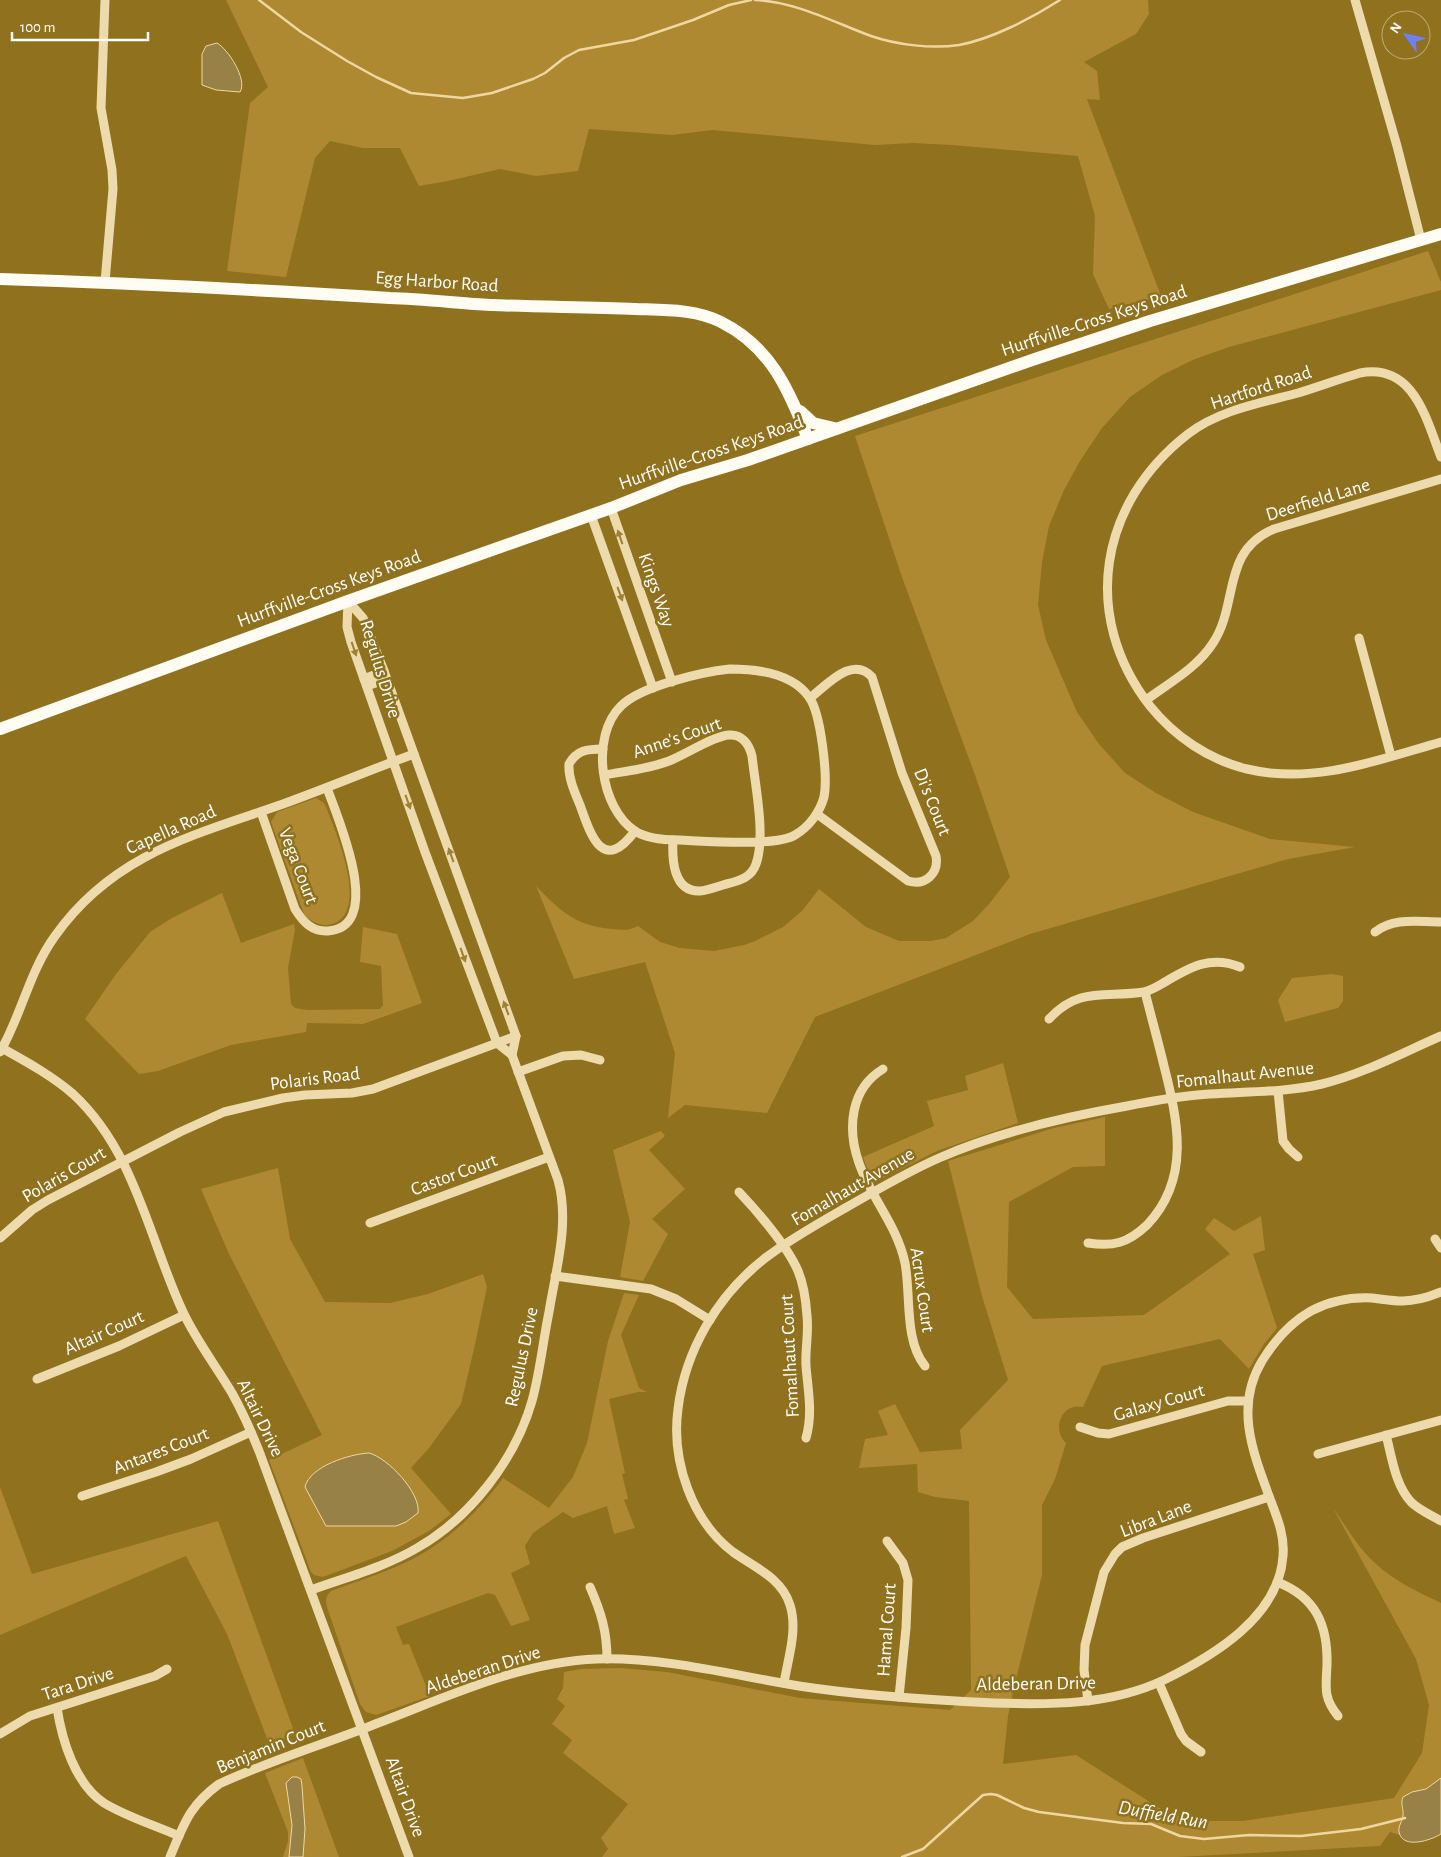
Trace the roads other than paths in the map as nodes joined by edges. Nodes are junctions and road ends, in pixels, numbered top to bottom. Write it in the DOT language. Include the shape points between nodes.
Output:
graph roads {
  1 [pos="105,0"];
  2 [pos="1356,0"];
  3 [pos="1441,234"];
  4 [pos="1421,240"];
  5 [pos="0,279"];
  6 [pos="105,282"];
  7 [pos="792,398"];
  8 [pos="836,429"];
  9 [pos="808,438"];
  10 [pos="1441,457"];
  11 [pos="1441,479"];
  12 [pos="611,508"];
  13 [pos="591,515"];
  14 [pos="348,601"];
  15 [pos="1359,638"];
  16 [pos="386,675"];
  17 [pos="365,682"];
  18 [pos="672,682"];
  19 [pos="654,688"];
  20 [pos="810,698"];
  21 [pos="1146,700"];
  22 [pos="0,729"];
  23 [pos="1441,742"];
  24 [pos="603,749"];
  25 [pos="414,754"];
  26 [pos="1391,756"];
  27 [pos="393,762"];
  28 [pos="605,775"];
  29 [pos="327,788"];
  30 [pos="261,812"];
  31 [pos="817,814"];
  32 [pos="635,831"];
  33 [pos="673,840"];
  34 [pos="759,842"];
  35 [pos="1441,922"];
  36 [pos="1375,932"];
  37 [pos="1240,967"];
  38 [pos="1145,992"];
  39 [pos="1049,1020"];
  40 [pos="516,1036"];
  41 [pos="1441,1036"];
  42 [pos="497,1043"];
  43 [pos="1,1049"];
  44 [pos="512,1055"];
  45 [pos="600,1060"];
  46 [pos="883,1069"];
  47 [pos="518,1072"];
  48 [pos="1278,1091"];
  49 [pos="1172,1098"];
  50 [pos="549,1157"];
  51 [pos="1298,1157"];
  52 [pos="122,1161"];
  53 [pos="739,1192"];
  54 [pos="874,1192"];
  55 [pos="370,1223"];
  56 [pos="0,1238"];
  57 [pos="1436,1239"];
  58 [pos="1088,1244"];
  59 [pos="783,1246"];
  60 [pos="1441,1248"];
  61 [pos="555,1276"];
  62 [pos="1441,1292"];
  63 [pos="184,1314"];
  64 [pos="710,1320"];
  65 [pos="925,1366"];
  66 [pos="37,1379"];
  67 [pos="1248,1401"];
  68 [pos="1441,1420"];
  69 [pos="1080,1427"];
  70 [pos="251,1432"];
  71 [pos="1386,1435"];
  72 [pos="806,1438"];
  73 [pos="1318,1454"];
  74 [pos="82,1496"];
  75 [pos="1269,1497"];
  76 [pos="1441,1521"];
  77 [pos="887,1541"];
  78 [pos="1277,1582"];
  79 [pos="590,1587"];
  80 [pos="311,1590"];
  81 [pos="607,1659"];
  82 [pos="167,1669"];
  83 [pos="1159,1682"];
  84 [pos="784,1683"];
  85 [pos="899,1697"];
  86 [pos="1088,1700"];
  87 [pos="57,1708"];
  88 [pos="1338,1716"];
  89 [pos="362,1729"];
  90 [pos="0,1734"];
  91 [pos="1201,1752"];
  92 [pos="179,1836"];
  93 [pos="170,1857"];
  94 [pos="410,1857"];
  1 -- 6 [label="street" via="101,108 113,189"];
  2 -- 4 [label="street"];
  3 -- 4 [label="main road, Hurffville-Cross Keys Road"];
  4 -- 8 [label="main road, Hurffville-Cross Keys Road" via="1150,321"];
  5 -- 6 [label="main road, Egg Harbor Road"];
  6 -- 7 [label="main road, Egg Harbor Road" via="703,315 751,342 769,361"];
  7 -- 8 [label="main road" via="800,412 813,424"];
  7 -- 9 [label="main road, Egg Harbor Road"];
  8 -- 9 [label="main road, Hurffville-Cross Keys Road"];
  9 -- 12 [label="main road, Hurffville-Cross Keys Road" via="681,480"];
  10 -- 21 [label="street, Hartford Road" via="1412,391 1398,379 1376,372 1360,373 1234,411 1204,424 1177,444 1152,467 1133,494 1119,526 1108,569 1113,635 1130,676"];
  11 -- 21 [label="street, Deerfield Lane" via="1274,529 1258,538 1237,566 1224,618 1214,642 1198,661"];
  12 -- 13 [label="main road, Hurffville-Cross Keys Road"];
  18 -- 12 [label="street, Kings Way, one-way"];
  13 -- 14 [label="main road, Hurffville-Cross Keys Road"];
  13 -- 19 [label="street, Kings Way, one-way"];
  14 -- 16 [label="street, Regulus Drive" via="363,618"];
  14 -- 17 [label="street, Regulus Drive, one-way" via="347,627"];
  14 -- 22 [label="main road, Hurffville-Cross Keys Road"];
  15 -- 26 [label="street"];
  16 -- 17 [label="street"];
  16 -- 25 [label="street, Regulus Drive"];
  17 -- 27 [label="street, Regulus Drive"];
  18 -- 19 [label="street"];
  18 -- 20 [label="street" via="721,670 748,669 784,678"];
  19 -- 24 [label="street" via="634,696 619,708 604,732"];
  20 -- 31 [label="street" via="820,724 825,780 824,798"];
  20 -- 31 [label="street, Di's Court" via="851,669 865,671 872,678 902,773 936,856 936,870 921,882 908,881"];
  21 -- 26 [label="street, Hartford Road" via="1186,741 1216,758 1247,769 1282,775 1315,774"];
  23 -- 26 [label="street, Hartford Road"];
  24 -- 28 [label="street"];
  24 -- 32 [label="street" via="583,750 569,764 570,778 591,835 600,847 610,850 624,846"];
  25 -- 27 [label="street, Capella Road"];
  40 -- 25 [label="street, Regulus Drive, one-way"];
  27 -- 29 [label="street, Capella Road"];
  27 -- 42 [label="street, Regulus Drive, one-way"];
  28 -- 32 [label="street" via="614,806 622,820"];
  28 -- 34 [label="street, Anne's Court" via="659,764 721,736 740,737 752,756"];
  29 -- 30 [label="street, Capella Road"];
  29 -- 30 [label="street, Vega Court" via="350,853 356,904 349,921 331,931 310,928 295,910"];
  30 -- 43 [label="street, Capella Road" via="158,849 124,868 92,893 68,918 46,949"];
  31 -- 34 [label="street" via="794,836"];
  32 -- 33 [label="street" via="650,838"];
  33 -- 34 [label="street"];
  33 -- 34 [label="street" via="675,873 683,884 700,891 748,876 756,865"];
  35 -- 36 [label="street" via="1398,921"];
  37 -- 38 [label="street" via="1229,962 1203,963"];
  38 -- 39 [label="street" via="1092,994 1078,998"];
  38 -- 49 [label="street"];
  40 -- 42 [label="street, Polaris Road"];
  40 -- 44 [label="street"];
  41 -- 48 [label="street, Fomalhaut Avenue" via="1346,1077"];
  42 -- 44 [label="street"];
  42 -- 52 [label="street, Polaris Road" via="372,1089 283,1098 235,1109"];
  43 -- 52 [label="street, Altair Drive" via="45,1073 73,1094 102,1128"];
  44 -- 47 [label="street, Regulus Drive"];
  45 -- 47 [label="street" via="581,1055 563,1056"];
  46 -- 54 [label="street, Acrux Court" via="868,1080 852,1114 859,1162"];
  47 -- 50 [label="street, Regulus Drive"];
  48 -- 49 [label="street, Fomalhaut Avenue"];
  48 -- 51 [label="street" via="1283,1140"];
  49 -- 54 [label="street, Fomalhaut Avenue" via="1087,1114 988,1140 938,1158"];
  49 -- 58 [label="street" via="1178,1127 1178,1153 1174,1179 1158,1211 1142,1229 1123,1242 1113,1246"];
  50 -- 55 [label="street, Castor Court"];
  50 -- 61 [label="street, Regulus Drive" via="563,1207"];
  52 -- 56 [label="street, Polaris Court" via="32,1210"];
  52 -- 63 [label="street, Altair Drive"];
  53 -- 59 [label="street, Fomalhaut Court"];
  54 -- 59 [label="street, Fomalhaut Avenue"];
  54 -- 65 [label="street, Acrux Court" via="902,1250 915,1350"];
  57 -- 60 [label="street"];
  59 -- 64 [label="street, Fomalhaut Avenue" via="739,1282"];
  59 -- 72 [label="street, Fomalhaut Court" via="800,1274 806,1303 806,1361 811,1414"];
  61 -- 64 [label="street" via="651,1289 676,1298"];
  61 -- 80 [label="street, Regulus Drive" via="532,1402 518,1436 489,1484 454,1521 417,1548"];
  62 -- 67 [label="street, Aldeberan Drive" via="1402,1301 1347,1299 1310,1312 1286,1329 1268,1353 1254,1376"];
  63 -- 66 [label="street, Altair Court" via="119,1346"];
  63 -- 70 [label="street, Altair Drive" via="232,1393"];
  64 -- 84 [label="street, Fomalhaut Avenue" via="693,1352 683,1381 677,1428 682,1467 690,1495 711,1530 732,1551 773,1579 786,1594 794,1626"];
  67 -- 69 [label="street, Galaxy Court" via="1228,1401 1109,1434"];
  67 -- 75 [label="street, Aldeberan Drive" via="1249,1438"];
  68 -- 71 [label="street"];
  70 -- 74 [label="street, Antares Court" via="191,1459"];
  70 -- 80 [label="street, Altair Drive"];
  71 -- 73 [label="street"];
  71 -- 76 [label="street" via="1406,1495 1419,1508"];
  75 -- 78 [label="street, Aldeberan Drive" via="1283,1542 1282,1567"];
  75 -- 86 [label="street, Libra Lane" via="1137,1540 1115,1554 1104,1572 1085,1645"];
  77 -- 85 [label="street, Hamal Court" via="903,1564 908,1580"];
  78 -- 83 [label="street, Aldeberan Drive" via="1260,1612 1234,1636 1198,1662"];
  78 -- 88 [label="street" via="1303,1596 1318,1615 1326,1639 1326,1695"];
  79 -- 81 [label="street" via="607,1636"];
  80 -- 89 [label="street, Altair Drive"];
  81 -- 84 [label="street, Aldeberan Drive" via="658,1662"];
  81 -- 89 [label="street, Aldeberan Drive" via="554,1663 514,1673"];
  82 -- 87 [label="street, Tara Drive" via="155,1676"];
  83 -- 86 [label="street, Aldeberan Drive" via="1107,1698"];
  83 -- 91 [label="street" via="1181,1734"];
  84 -- 85 [label="street, Aldeberan Drive"];
  85 -- 86 [label="street, Aldeberan Drive" via="1015,1704"];
  87 -- 90 [label="street, Tara Drive" via="30,1716"];
  87 -- 92 [label="street" via="75,1771 90,1790 103,1802 124,1813"];
  89 -- 92 [label="street, Benjamin Court" via="219,1784 199,1800"];
  89 -- 94 [label="street, Altair Drive"];
  92 -- 93 [label="street, Benjamin Court"];
}
